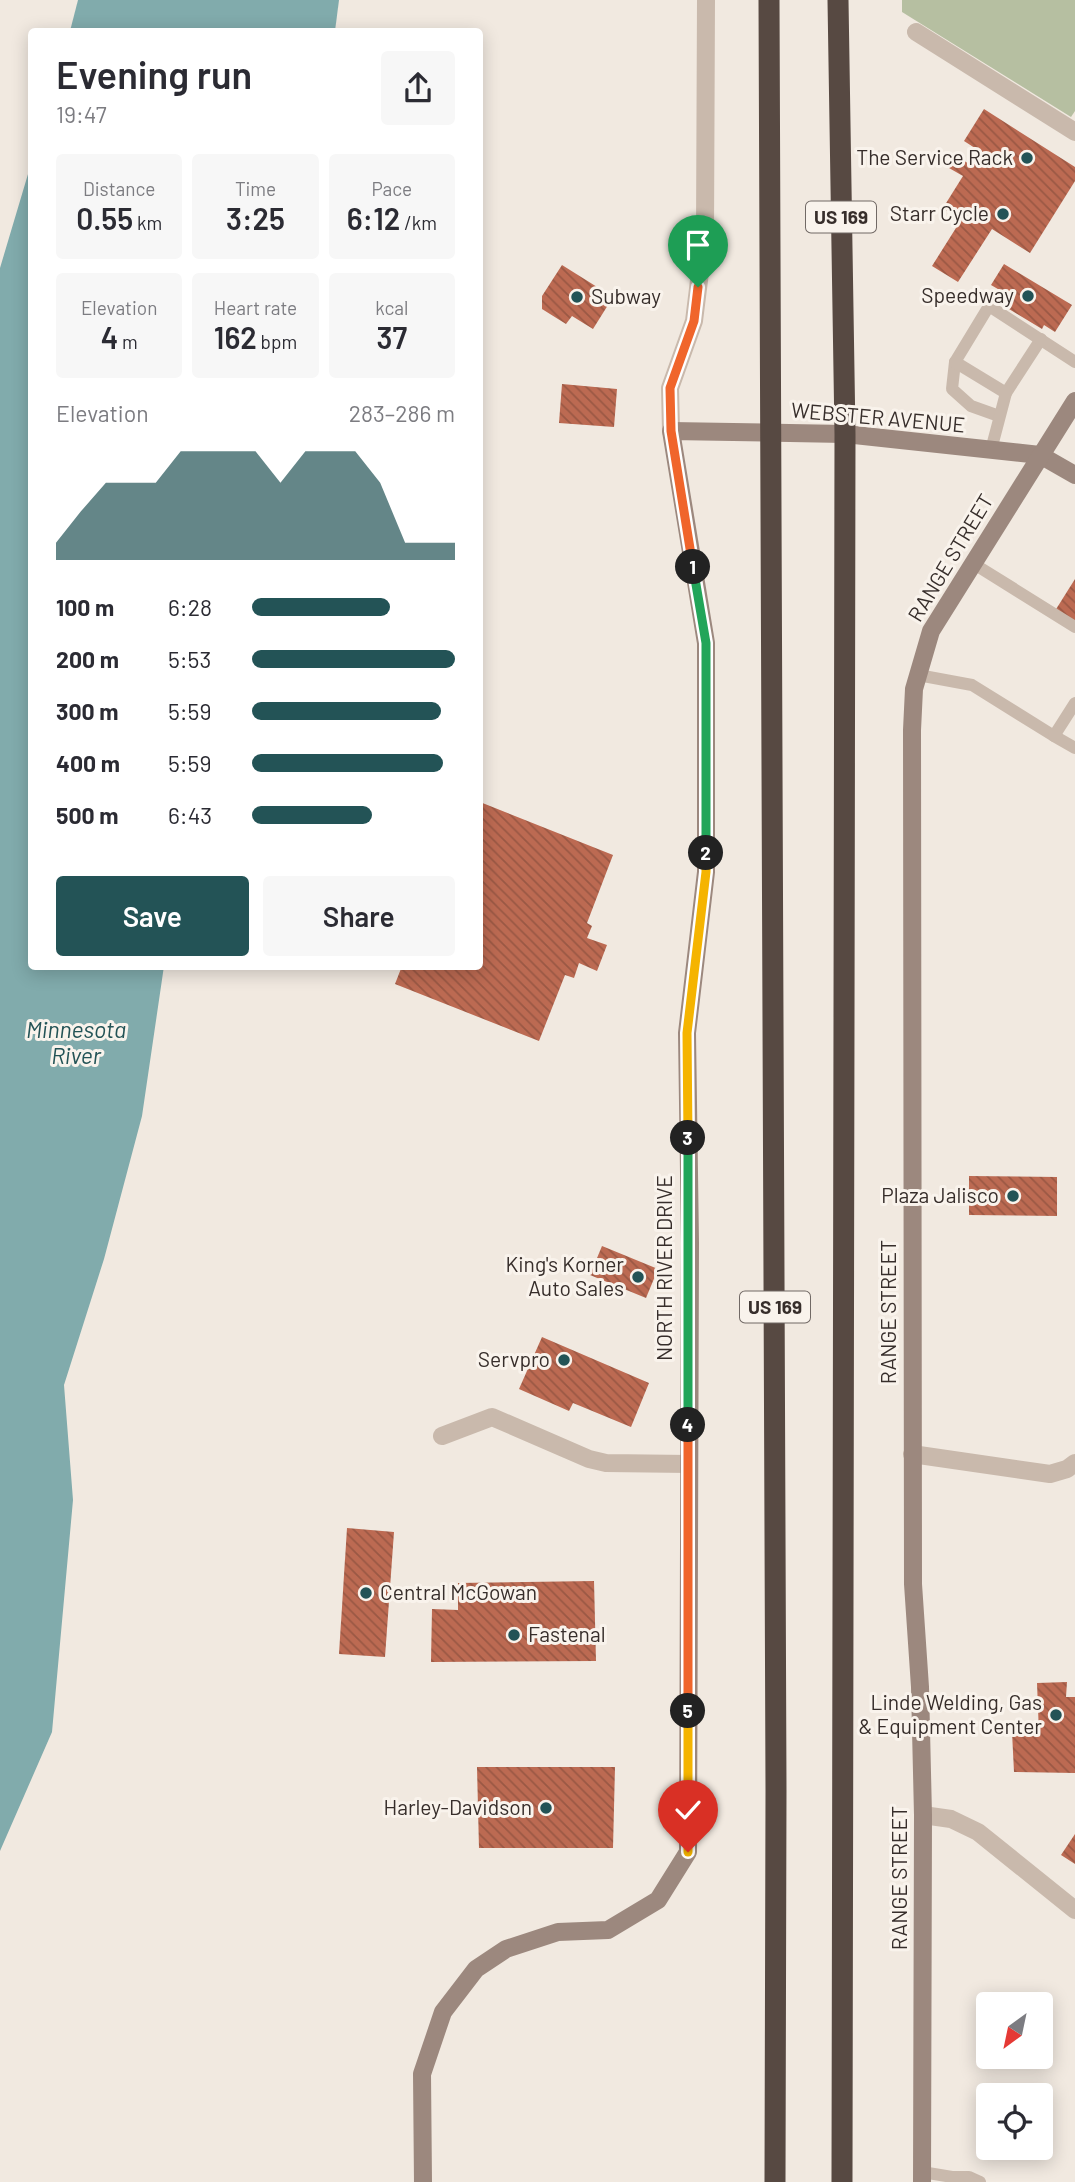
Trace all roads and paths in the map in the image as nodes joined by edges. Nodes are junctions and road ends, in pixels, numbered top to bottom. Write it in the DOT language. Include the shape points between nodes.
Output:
graph roads {
  1 [pos="706,0"];
  2 [pos="769,0"];
  3 [pos="838,0"];
  4 [pos="916,32"];
  5 [pos="1075,132"];
  6 [pos="1041,339"];
  7 [pos="955,362"];
  8 [pos="1075,362"];
  9 [pos="1006,393"];
  10 [pos="1075,401"];
  11 [pos="999,416"];
  12 [pos="671,431"];
  13 [pos="772,432"];
  14 [pos="845,434"];
  15 [pos="990,450"];
  16 [pos="1040,455"];
  17 [pos="1075,475"];
  18 [pos="974,564"];
  19 [pos="1075,628"];
  20 [pos="918,675"];
  21 [pos="1075,703"];
  22 [pos="1054,736"];
  23 [pos="1075,748"];
  24 [pos="442,1436"];
  25 [pos="912,1454"];
  26 [pos="1075,1463"];
  27 [pos="689,1464"];
  28 [pos="923,1815"];
  29 [pos="1075,1910"];
  30 [pos="922,2177"];
  31 [pos="952,2179"];
  32 [pos="423,2182"];
  33 [pos="775,2182"];
  34 [pos="842,2182"];
  35 [pos="980,2182"];
  1 -- 12 [label="street, NORTH RIVER DRIVE" via="705,232 694,321 670,388"];
  2 -- 13 [label="highway, US 169"];
  3 -- 14 [label="highway, US 169"];
  4 -- 5 [label="street"];
  6 -- 7 [label="lane" via="989,306 976,337"];
  6 -- 8 [label="lane"];
  6 -- 9 [label="lane" via="1020,364"];
  7 -- 9 [label="lane"];
  7 -- 11 [label="lane" via="952,389 971,406"];
  9 -- 11 [label="lane"];
  10 -- 16 [label="street, RANGE STREET"];
  11 -- 15 [label="lane"];
  12 -- 13 [label="street, WEBSTER AVENUE"];
  12 -- 27 [label="street, NORTH RIVER DRIVE" via="706,643 706,872 687,1033"];
  13 -- 14 [label="street, WEBSTER AVENUE"];
  13 -- 33 [label="highway, US 169"];
  14 -- 15 [label="street, WEBSTER AVENUE"];
  14 -- 34 [label="highway, US 169"];
  15 -- 16 [label="street, WEBSTER AVENUE"];
  16 -- 17 [label="street, WEBSTER AVENUE"];
  16 -- 18 [label="street, RANGE STREET"];
  18 -- 19 [label="lane"];
  18 -- 20 [label="street, RANGE STREET" via="931,631"];
  20 -- 22 [label="lane" via="972,685"];
  20 -- 25 [label="street, RANGE STREET" via="912,730"];
  21 -- 22 [label="lane"];
  22 -- 23 [label="lane"];
  24 -- 27 [label="street" via="492,1417 589,1459"];
  25 -- 26 [label="street" via="1050,1474"];
  25 -- 28 [label="street, RANGE STREET"];
  27 -- 32 [label="street, NORTH RIVER DRIVE" via="688,1852 658,1900 608,1930 558,1932 506,1949 476,1969 443,2012 422,2074"];
  28 -- 29 [label="street" via="951,1819 978,1832"];
  28 -- 30 [label="street, RANGE STREET"];
  30 -- 31 [label="lane"];
  31 -- 35 [label="lane" via="969,2177"];
}
